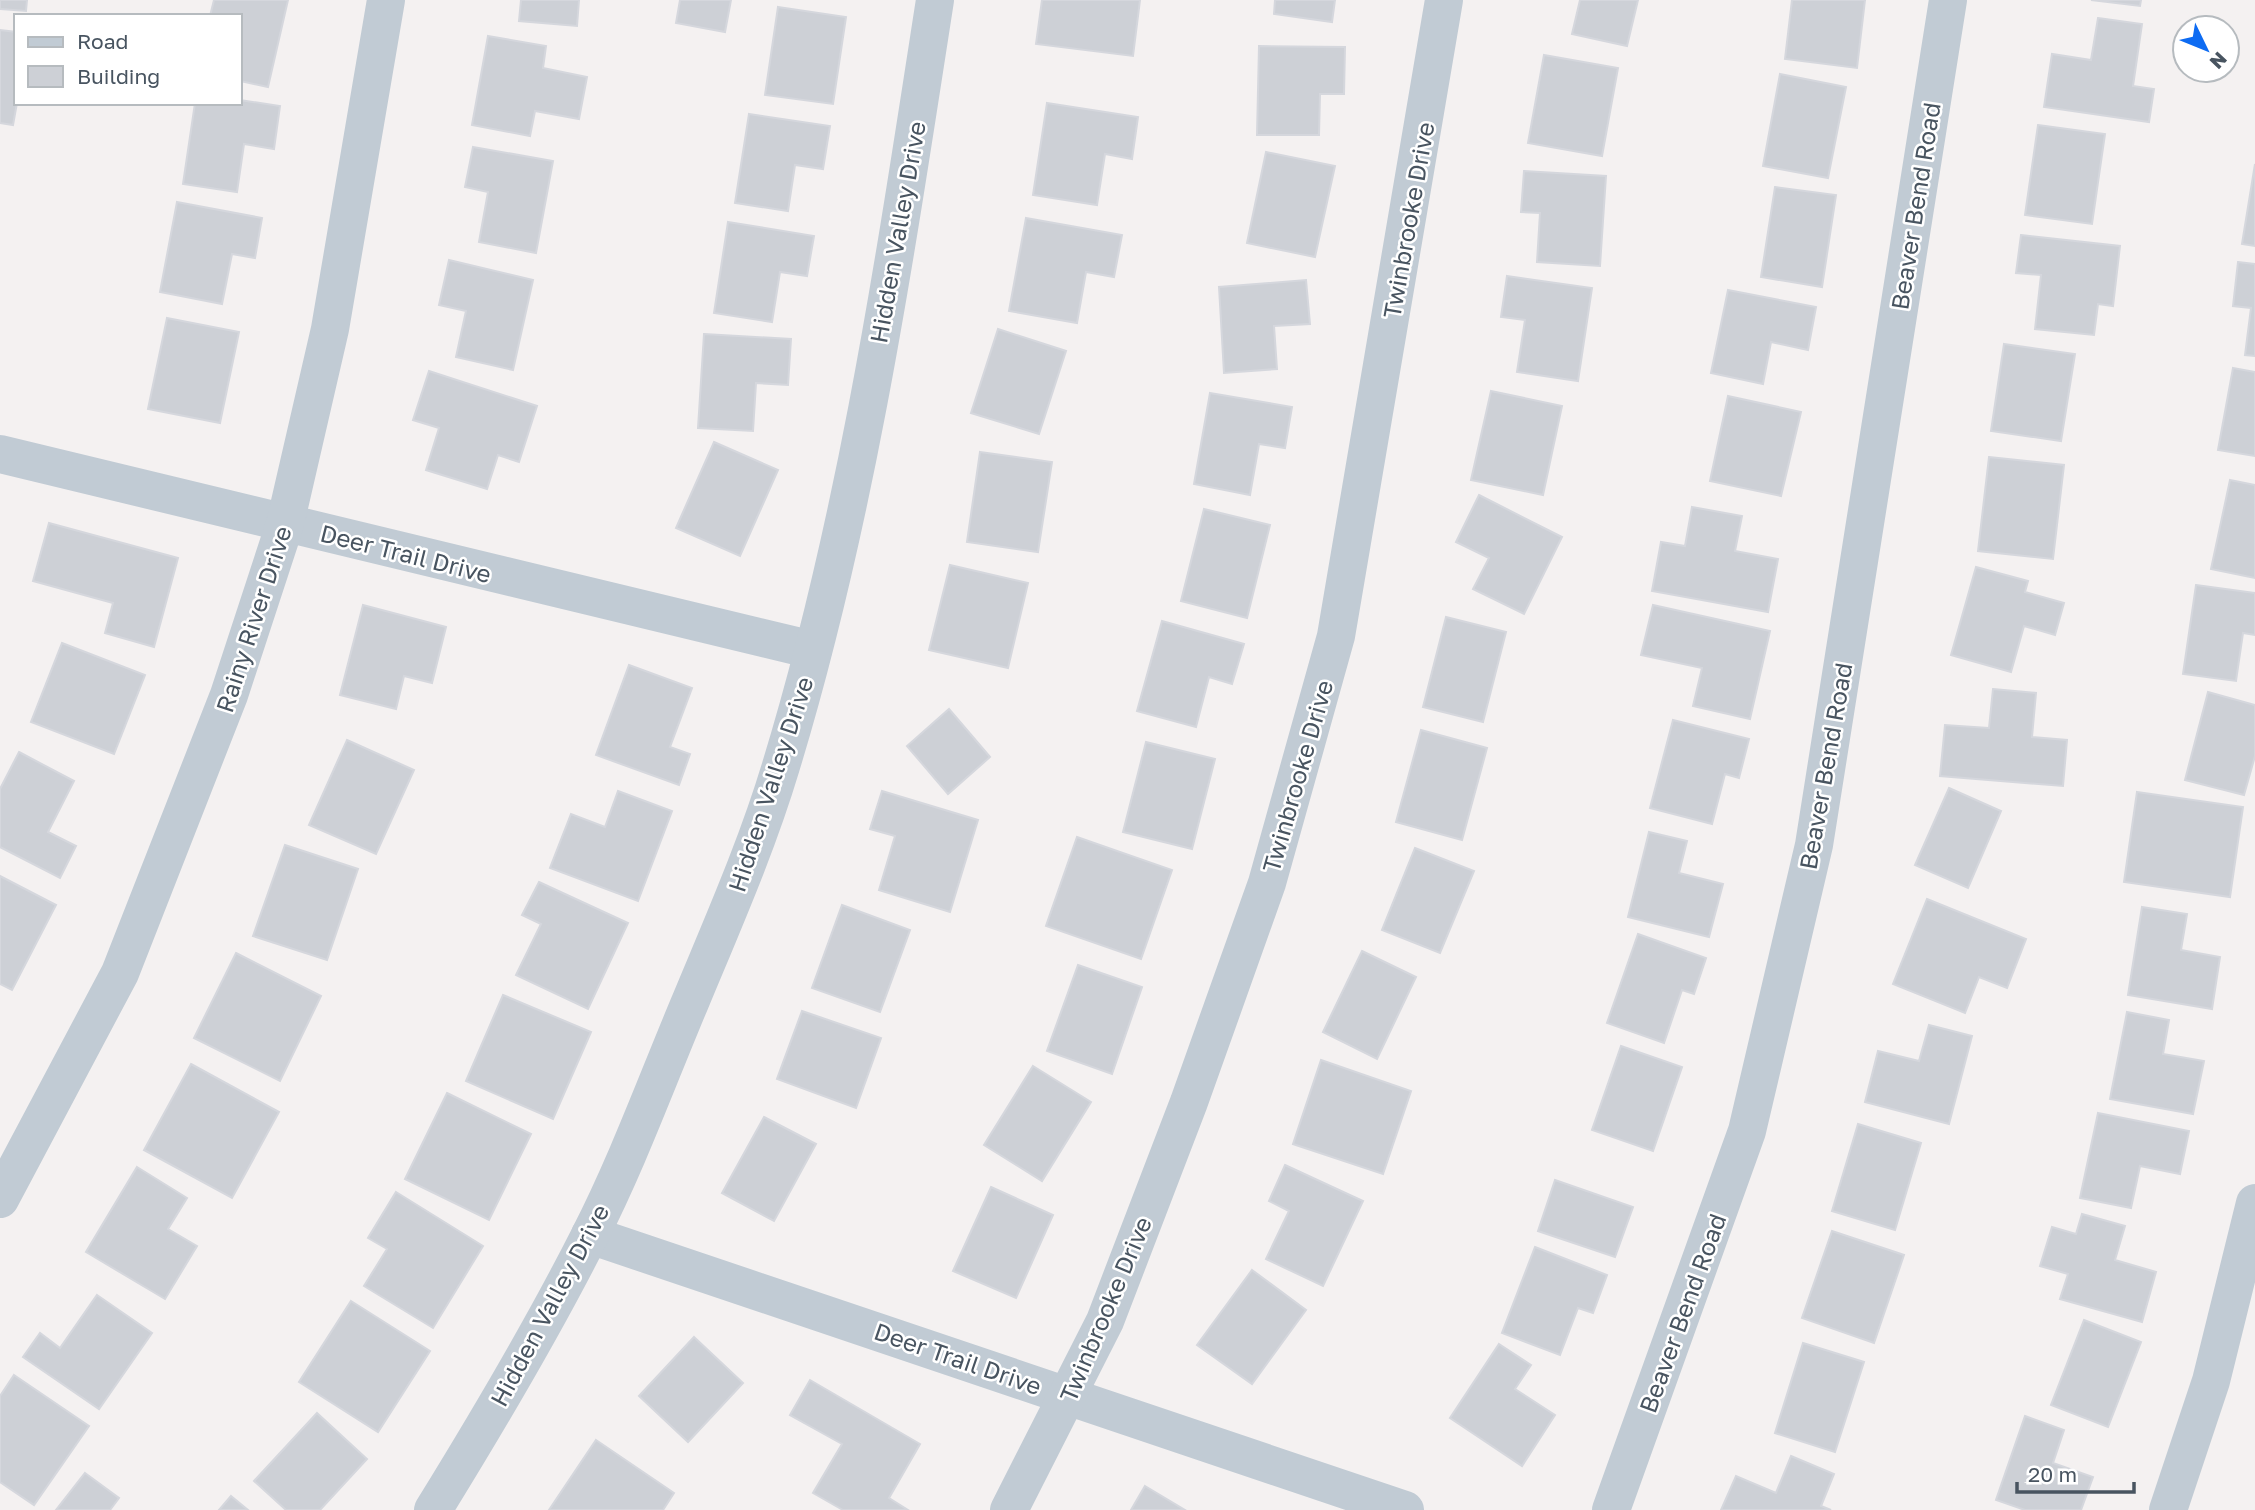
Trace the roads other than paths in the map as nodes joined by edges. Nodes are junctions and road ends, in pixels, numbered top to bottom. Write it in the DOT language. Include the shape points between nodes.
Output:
graph roads {
  1 [pos="386,0"];
  2 [pos="935,0"];
  3 [pos="1444,0"];
  4 [pos="1948,0"];
  5 [pos="0,454"];
  6 [pos="285,524"];
  7 [pos="813,650"];
  8 [pos="0,1199"];
  9 [pos="2255,1203"];
  10 [pos="590,1235"];
  11 [pos="1070,1396"];
  12 [pos="433,1510"];
  13 [pos="1009,1510"];
  14 [pos="1405,1510"];
  15 [pos="1611,1510"];
  16 [pos="2168,1510"];
  1 -- 6 [label="street, Rainy River Drive" via="330,329"];
  2 -- 7 [label="street, Hidden Valley Drive" via="903,209 856,464"];
  3 -- 11 [label="street, Twinbrooke Drive" via="1336,636 1267,883 1115,1296"];
  4 -- 15 [label="street, Beaver Bend Road" via="1814,845 1747,1131"];
  5 -- 6 [label="street, Deer Trail Drive"];
  6 -- 7 [label="street, Deer Trail Drive"];
  6 -- 8 [label="street, Rainy River Drive" via="229,695 120,973"];
  7 -- 10 [label="street, Hidden Valley Drive" via="781,768 748,863"];
  9 -- 16 [label="street" via="2211,1381"];
  10 -- 11 [label="street, Deer Trail Drive"];
  10 -- 12 [label="street, Hidden Valley Drive"];
  11 -- 13 [label="street, Twinbrooke Drive"];
  11 -- 14 [label="street, Deer Trail Drive"];
}
